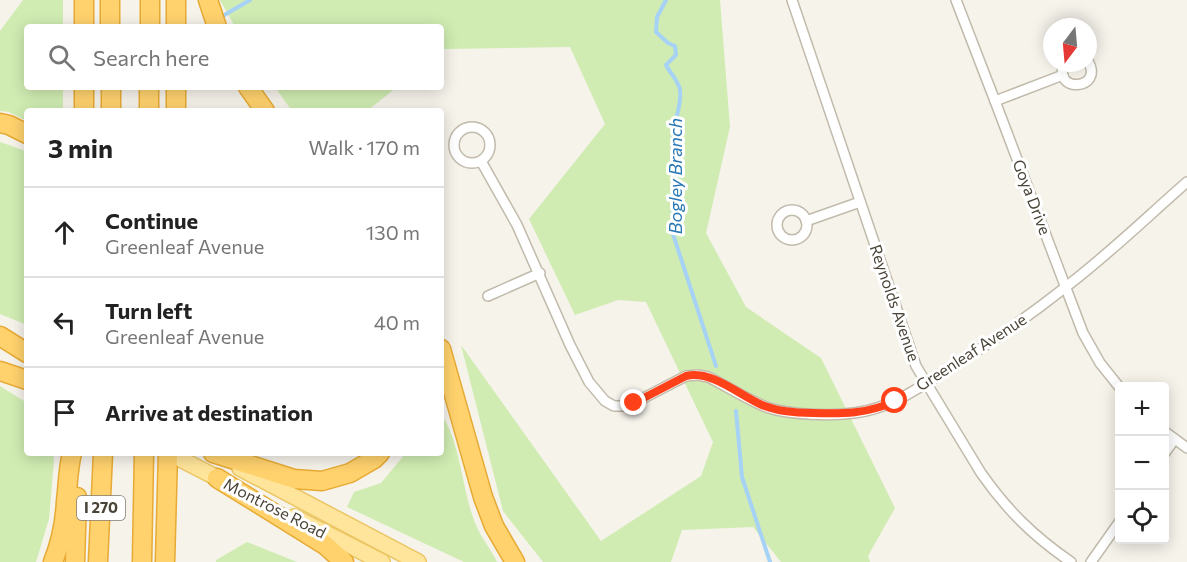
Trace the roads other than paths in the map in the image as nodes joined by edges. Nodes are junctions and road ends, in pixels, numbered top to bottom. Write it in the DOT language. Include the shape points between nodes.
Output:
graph roads {
  1 [pos="84,0"];
  2 [pos="110,0"];
  3 [pos="150,0"];
  4 [pos="176,0"];
  5 [pos="208,0"];
  6 [pos="792,0"];
  7 [pos="956,0"];
  8 [pos="84,24"];
  9 [pos="110,24"];
  10 [pos="150,24"];
  11 [pos="176,24"];
  12 [pos="216,24"];
  13 [pos="1062,72"];
  14 [pos="1091,72"];
  15 [pos="1063,75"];
  16 [pos="84,90"];
  17 [pos="111,90"];
  18 [pos="149,90"];
  19 [pos="176,90"];
  20 [pos="250,90"];
  21 [pos="995,101"];
  22 [pos="84,108"];
  23 [pos="111,108"];
  24 [pos="149,108"];
  25 [pos="176,108"];
  26 [pos="263,108"];
  27 [pos="0,123"];
  28 [pos="24,132"];
  29 [pos="481,161"];
  30 [pos="1187,182"];
  31 [pos="860,202"];
  32 [pos="806,221"];
  33 [pos="540,273"];
  34 [pos="1066,287"];
  35 [pos="488,296"];
  36 [pos="0,338"];
  37 [pos="24,351"];
  38 [pos="444,360"];
  39 [pos="0,364"];
  40 [pos="0,371"];
  41 [pos="24,377"];
  42 [pos="24,378"];
  43 [pos="927,382"];
  44 [pos="1115,383"];
  45 [pos="1169,436"];
  46 [pos="1174,440"];
  47 [pos="1169,447"];
  48 [pos="1187,448"];
  49 [pos="71,456"];
  50 [pos="78,456"];
  51 [pos="103,456"];
  52 [pos="144,456"];
  53 [pos="169,456"];
  54 [pos="175,456"];
  55 [pos="219,456"];
  56 [pos="222,456"];
  57 [pos="377,456"];
  58 [pos="218,478"];
  59 [pos="1115,527"];
  60 [pos="515,561"];
  61 [pos="53,562"];
  62 [pos="75,562"];
  63 [pos="98,562"];
  64 [pos="142,562"];
  65 [pos="165,562"];
  66 [pos="344,562"];
  67 [pos="382,562"];
  68 [pos="418,562"];
  69 [pos="1071,562"];
  70 [pos="1091,562"];
  1 -- 8 [label="highway"];
  2 -- 9 [label="highway"];
  3 -- 10 [label="highway"];
  4 -- 11 [label="highway"];
  5 -- 12 [label="highway"];
  6 -- 31 [label="street, Reynolds Avenue"];
  7 -- 21 [label="street, Goya Drive"];
  13 -- 15 [label="street"];
  14 -- 15 [label="street" via="1081,85 1072,85"];
  15 -- 21 [label="street"];
  16 -- 22 [label="highway"];
  17 -- 23 [label="highway"];
  18 -- 24 [label="highway"];
  19 -- 25 [label="highway"];
  20 -- 26 [label="highway"];
  21 -- 34 [label="street, Goya Drive"];
  27 -- 28 [label="highway"];
  29 -- 29 [label="street" via="490,147 487,136 479,129 463,129 454,142 455,153 466,162"];
  29 -- 33 [label="street, Greenleaf Avenue"];
  30 -- 34 [label="street, Greenleaf Avenue"];
  31 -- 32 [label="street"];
  31 -- 43 [label="street, Reynolds Avenue" via="916,366"];
  33 -- 35 [label="street"];
  33 -- 43 [label="street, Greenleaf Avenue" via="589,382 614,406 634,403 692,374 708,377 770,408 795,413 871,410"];
  34 -- 43 [label="street, Greenleaf Avenue" via="990,343"];
  34 -- 44 [label="street, Goya Drive" via="1083,333"];
  36 -- 37 [label="highway"];
  38 -- 60 [label="highway" via="483,497 494,526"];
  39 -- 41 [label="main road"];
  40 -- 42 [label="highway"];
  43 -- 69 [label="street, Reynolds Avenue" via="993,490 1022,524"];
  45 -- 46 [label="street"];
  46 -- 47 [label="street"];
  46 -- 48 [label="street"];
  49 -- 61 [label="highway" via="60,543"];
  50 -- 62 [label="highway, I 270"];
  51 -- 63 [label="highway, I 270"];
  52 -- 64 [label="highway, I 270"];
  53 -- 65 [label="highway"];
  54 -- 58 [label="main road, Montrose Road"];
  55 -- 68 [label="main road, Montrose Road"];
  56 -- 57 [label="highway" via="294,479 322,481 350,473"];
  58 -- 66 [label="highway" via="325,545"];
  58 -- 67 [label="main road, Montrose Road"];
  59 -- 70 [label="street"];
}
